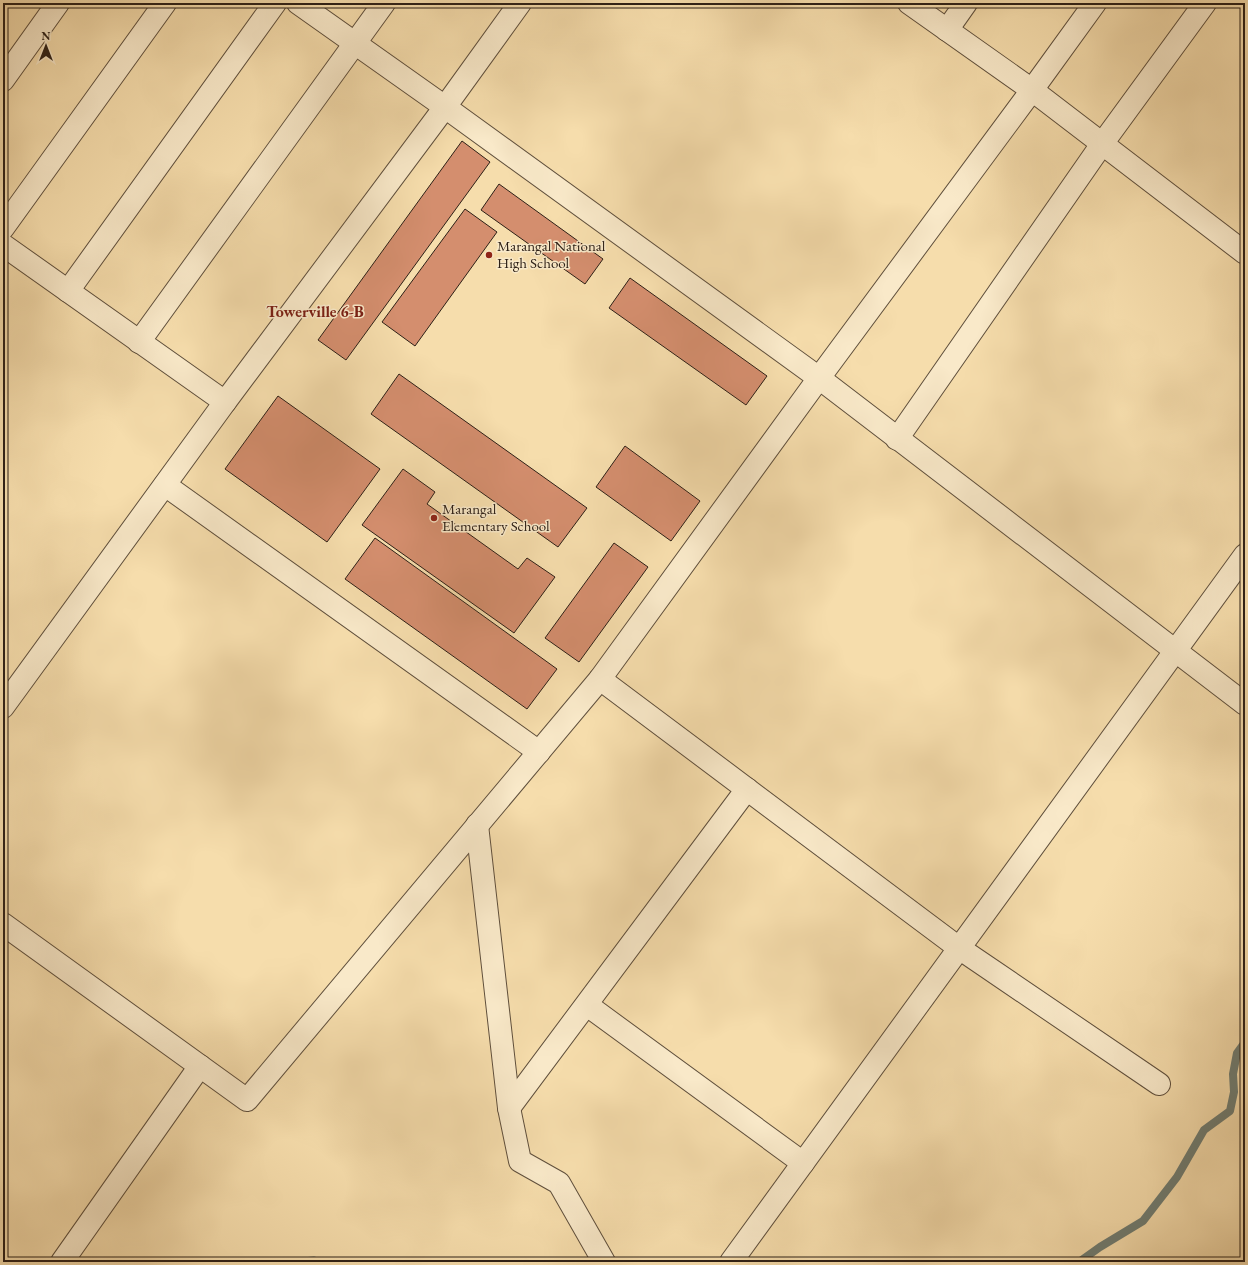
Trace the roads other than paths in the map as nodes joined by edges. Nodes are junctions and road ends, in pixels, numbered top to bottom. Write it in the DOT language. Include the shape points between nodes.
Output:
graph roads {
  1 [pos="58,3"];
  2 [pos="166,3"];
  3 [pos="275,3"];
  4 [pos="298,3"];
  5 [pos="384,3"];
  6 [pos="520,3"];
  7 [pos="909,3"];
  8 [pos="966,3"];
  9 [pos="1095,3"];
  10 [pos="1205,3"];
  11 [pos="947,30"];
  12 [pos="355,43"];
  13 [pos="3,80"];
  14 [pos="1032,90"];
  15 [pos="445,107"];
  16 [pos="1102,144"];
  17 [pos="3,228"];
  18 [pos="3,245"];
  19 [pos="1245,253"];
  20 [pos="68,291"];
  21 [pos="139,342"];
  22 [pos="819,378"];
  23 [pos="225,402"];
  24 [pos="897,439"];
  25 [pos="165,485"];
  26 [pos="1245,555"];
  27 [pos="1176,651"];
  28 [pos="600,679"];
  29 [pos="1245,704"];
  30 [pos="3,707"];
  31 [pos="539,752"];
  32 [pos="747,789"];
  33 [pos="477,825"];
  34 [pos="3,924"];
  35 [pos="959,948"];
  36 [pos="587,1005"];
  37 [pos="200,1066"];
  38 [pos="1159,1084"];
  39 [pos="509,1108"];
  40 [pos="802,1163"];
  41 [pos="62,1262"];
  42 [pos="604,1262"];
  43 [pos="731,1262"];
  1 -- 13 [label="street"];
  2 -- 17 [label="street"];
  3 -- 20 [label="street"];
  4 -- 12 [label="street"];
  5 -- 12 [label="street"];
  6 -- 15 [label="street"];
  7 -- 11 [label="street"];
  8 -- 11 [label="street"];
  9 -- 14 [label="street"];
  10 -- 16 [label="street"];
  11 -- 14 [label="street"];
  12 -- 15 [label="street"];
  12 -- 21 [label="street"];
  14 -- 16 [label="street"];
  14 -- 22 [label="street"];
  15 -- 22 [label="street"];
  15 -- 23 [label="street"];
  16 -- 19 [label="street"];
  16 -- 24 [label="street"];
  18 -- 20 [label="street"];
  20 -- 21 [label="street"];
  21 -- 23 [label="street"];
  22 -- 24 [label="street"];
  22 -- 28 [label="street"];
  23 -- 25 [label="street"];
  24 -- 27 [label="street"];
  25 -- 30 [label="street"];
  25 -- 31 [label="street"];
  26 -- 27 [label="street"];
  27 -- 29 [label="street"];
  27 -- 35 [label="street"];
  28 -- 31 [label="street"];
  28 -- 32 [label="street"];
  31 -- 33 [label="street"];
  32 -- 35 [label="street"];
  32 -- 36 [label="street"];
  33 -- 37 [label="street" via="247,1100"];
  33 -- 39 [label="street"];
  34 -- 37 [label="street"];
  35 -- 38 [label="street"];
  35 -- 40 [label="street"];
  36 -- 39 [label="street"];
  36 -- 40 [label="street"];
  37 -- 41 [label="street"];
  39 -- 42 [label="street" via="520,1161 559,1183"];
  40 -- 43 [label="street"];
}
